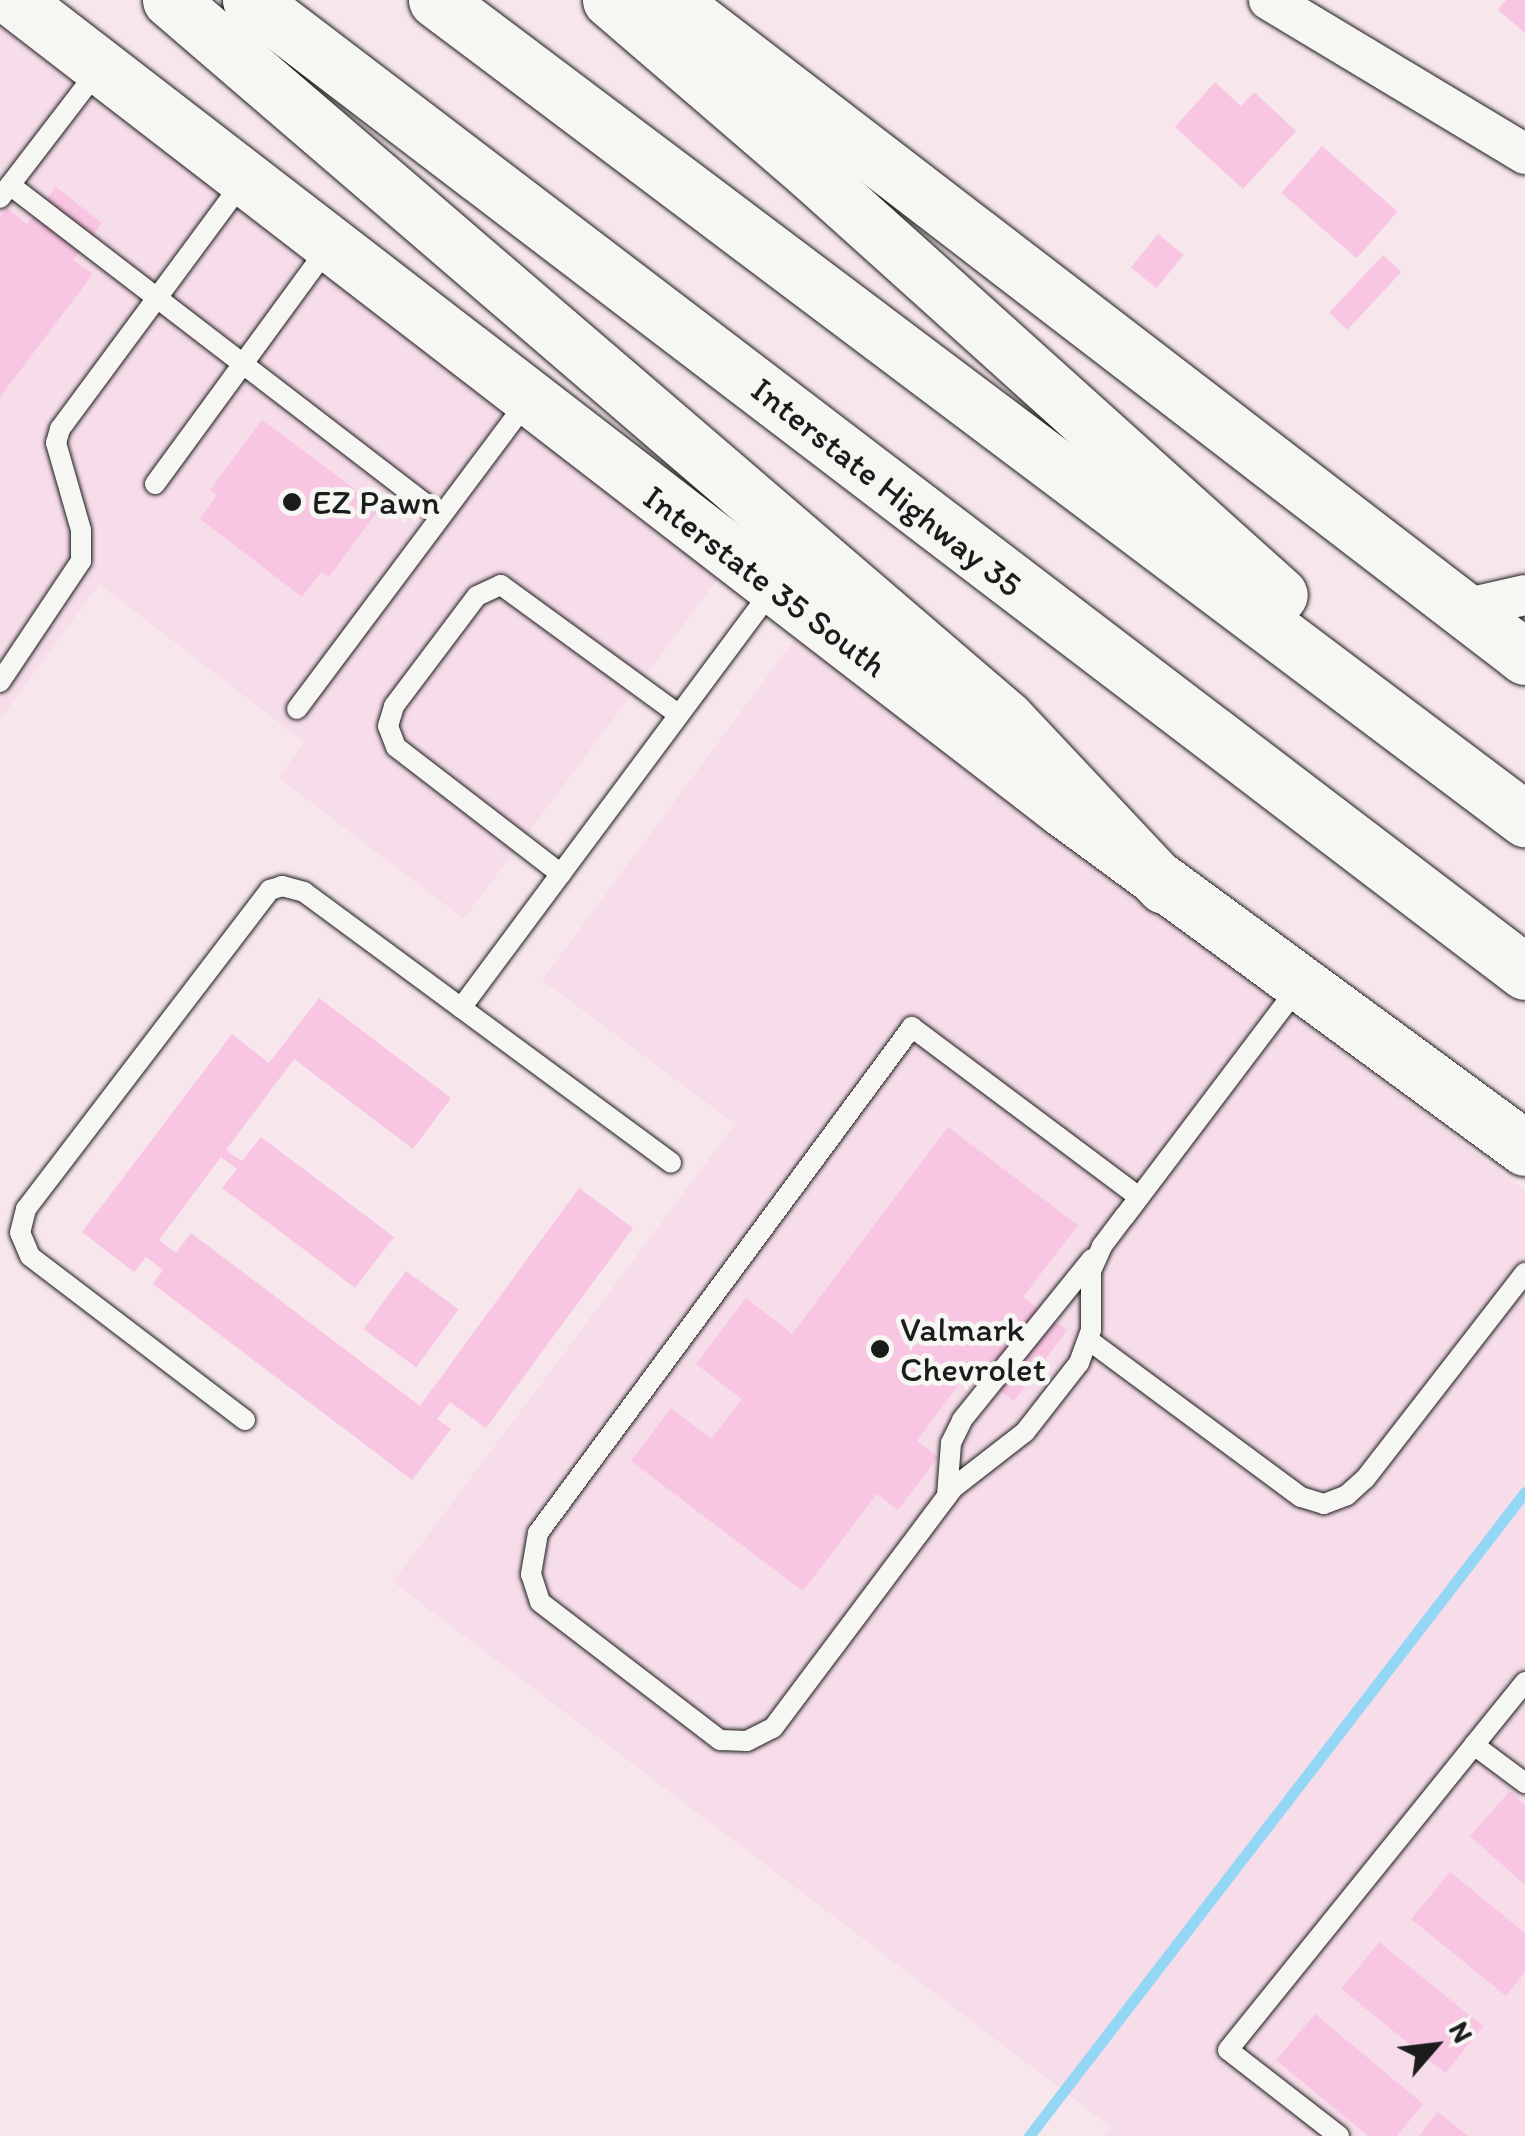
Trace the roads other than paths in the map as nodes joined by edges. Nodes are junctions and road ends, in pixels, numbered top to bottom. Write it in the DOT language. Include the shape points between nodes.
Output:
graph roads {
  1 [pos="14,0"];
  2 [pos="170,0"];
  3 [pos="250,0"];
  4 [pos="436,0"];
  5 [pos="610,0"];
  6 [pos="1269,0"];
  7 [pos="674,1"];
  8 [pos="100,67"];
  9 [pos="1525,154"];
  10 [pos="244,180"];
  11 [pos="5,191"];
  12 [pos="329,246"];
  13 [pos="156,297"];
  14 [pos="244,364"];
  15 [pos="528,400"];
  16 [pos="155,484"];
  17 [pos="441,516"];
  18 [pos="773,588"];
  19 [pos="1525,595"];
  20 [pos="1460,610"];
  21 [pos="1525,657"];
  22 [pos="0,682"];
  23 [pos="297,709"];
  24 [pos="679,715"];
  25 [pos="1410,731"];
  26 [pos="1525,819"];
  27 [pos="562,874"];
  28 [pos="1164,886"];
  29 [pos="1525,972"];
  30 [pos="1300,984"];
  31 [pos="461,1008"];
  32 [pos="1525,1148"];
  33 [pos="672,1163"];
  34 [pos="1140,1197"];
  35 [pos="1102,1246"];
  36 [pos="1525,1273"];
  37 [pos="1090,1341"];
  38 [pos="245,1420"];
  39 [pos="947,1496"];
  40 [pos="1525,1682"];
  41 [pos="1474,1745"];
  42 [pos="1525,1784"];
  43 [pos="1339,2136"];
  1 -- 8 [label="main road, Interstate 35 South"];
  2 -- 28 [label="main road" via="1007,719"];
  3 -- 29 [label="main road, Interstate Highway 35"];
  4 -- 25 [label="main road"];
  5 -- 25 [label="main road" via="1321,632"];
  6 -- 9 [label="street"];
  7 -- 20 [label="main road"];
  8 -- 10 [label="main road, Interstate 35 South"];
  8 -- 11 [label="lane"];
  10 -- 12 [label="main road, Interstate 35 South"];
  10 -- 13 [label="lane"];
  11 -- 13 [label="lane"];
  12 -- 14 [label="lane"];
  12 -- 15 [label="main road, Interstate 35 South"];
  13 -- 14 [label="lane"];
  13 -- 22 [label="lane" via="60,429 56,442 82,530 81,560"];
  14 -- 16 [label="lane"];
  14 -- 17 [label="lane"];
  15 -- 17 [label="lane"];
  15 -- 18 [label="main road, Interstate 35 South"];
  17 -- 23 [label="lane"];
  18 -- 24 [label="lane"];
  18 -- 28 [label="main road, Interstate 35 South"];
  19 -- 20 [label="street"];
  20 -- 21 [label="main road"];
  24 -- 27 [label="lane"];
  24 -- 27 [label="lane" via="502,585 476,596 394,706 388,726 396,747"];
  25 -- 26 [label="main road"];
  27 -- 31 [label="lane"];
  28 -- 30 [label="main road, Interstate 35 South"];
  30 -- 32 [label="main road, Interstate 35 South"];
  30 -- 34 [label="lane"];
  31 -- 33 [label="lane"];
  31 -- 38 [label="lane" via="304,892 270,890 26,1209 20,1233 30,1256"];
  34 -- 35 [label="lane"];
  34 -- 39 [label="lane" via="912,1027 538,1533 531,1574 548,1612 708,1734 748,1741 782,1718"];
  35 -- 37 [label="lane" via="1091,1271"];
  35 -- 39 [label="lane" via="962,1420 951,1443"];
  36 -- 37 [label="lane" via="1365,1479 1347,1496 1324,1504 1301,1496"];
  37 -- 39 [label="lane" via="1026,1432 972,1469"];
  40 -- 41 [label="lane"];
  41 -- 42 [label="lane"];
  41 -- 43 [label="lane" via="1228,2050"];
}
